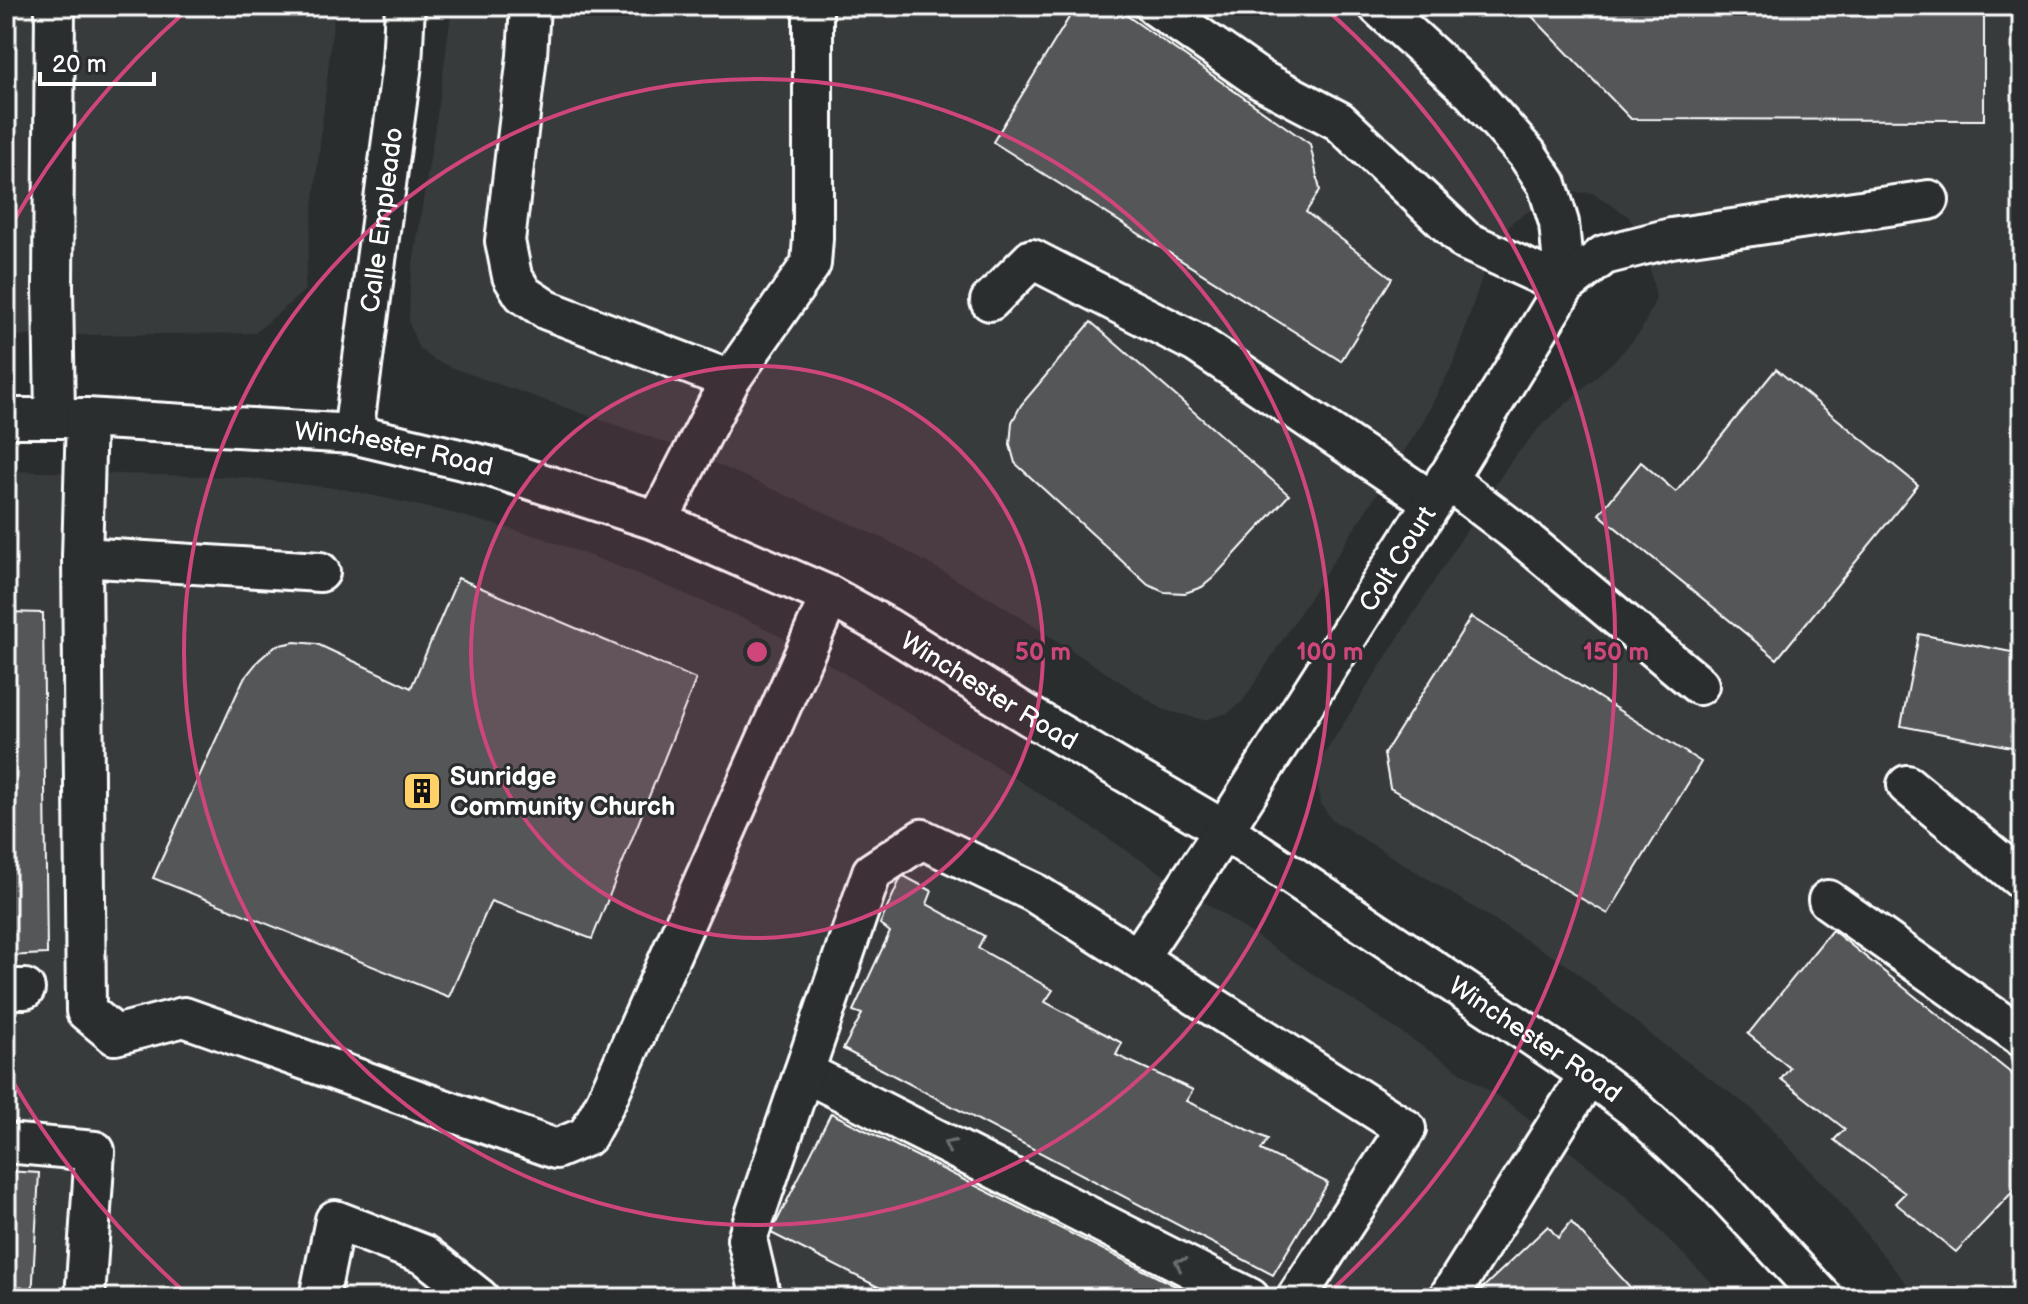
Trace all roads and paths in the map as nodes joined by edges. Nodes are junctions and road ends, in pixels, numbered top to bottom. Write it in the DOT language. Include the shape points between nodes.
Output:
graph roads {
  1 [pos="55,6"];
  2 [pos="405,6"];
  3 [pos="530,6"];
  4 [pos="813,6"];
  5 [pos="1155,6"];
  6 [pos="1378,6"];
  7 [pos="1929,200"];
  8 [pos="1565,286"];
  9 [pos="990,301"];
  10 [pos="730,380"];
  11 [pos="6,418"];
  12 [pos="70,418"];
  13 [pos="353,434"];
  14 [pos="1440,491"];
  15 [pos="658,521"];
  16 [pos="82,557"];
  17 [pos="320,572"];
  18 [pos="830,596"];
  19 [pos="1699,685"];
  20 [pos="1907,785"];
  21 [pos="1224,830"];
  22 [pos="2022,880"];
  23 [pos="1828,900"];
  24 [pos="1138,958"];
  25 [pos="2022,1037"];
  26 [pos="804,1072"];
  27 [pos="1589,1074"];
  28 [pos="6,1143"];
  29 [pos="85,1298"];
  30 [pos="319,1298"];
  31 [pos="479,1298"];
  32 [pos="761,1298"];
  33 [pos="1250,1298"];
  34 [pos="1296,1298"];
  35 [pos="1448,1298"];
  36 [pos="1823,1298"];
  1 -- 12 [label="street" via="53,287"];
  2 -- 13 [label="street, Calle Empleado" via="402,64"];
  3 -- 10 [label="street" via="505,241 512,276 523,294 547,310"];
  4 -- 10 [label="street" via="811,264"];
  5 -- 8 [label="street" via="1261,80 1339,121 1466,241"];
  6 -- 8 [label="street" via="1472,92 1527,154 1547,184 1559,223"];
  7 -- 8 [label="street, Colt Court" via="1657,242 1604,255"];
  8 -- 14 [label="street, Colt Court"];
  9 -- 14 [label="street" via="1032,259 1196,343"];
  10 -- 15 [label="street"];
  11 -- 12 [label="street, Winchester Road"];
  12 -- 13 [label="street, Winchester Road"];
  12 -- 16 [label="street"];
  13 -- 15 [label="street, Winchester Road" via="488,466"];
  14 -- 19 [label="street" via="1512,529"];
  14 -- 21 [label="street, Colt Court"];
  15 -- 18 [label="street, Winchester Road"];
  16 -- 17 [label="street"];
  16 -- 18 [label="street" via="86,1011 115,1035 184,1017 556,1149 587,1136 606,1101"];
  18 -- 21 [label="street, Winchester Road"];
  20 -- 22 [label="street"];
  21 -- 24 [label="street, Colt Court"];
  21 -- 27 [label="street, Winchester Road"];
  23 -- 25 [label="street"];
  24 -- 26 [label="street" via="1033,892 922,839 872,872"];
  24 -- 34 [label="street" via="1406,1129"];
  26 -- 32 [label="street" via="747,1239"];
  33 -- 26 [label="street, one-way"];
  27 -- 35 [label="street"];
  27 -- 36 [label="street, Winchester Road" via="1718,1185"];
  28 -- 29 [label="street" via="95,1151"];
  30 -- 31 [label="street" via="335,1220 425,1255"];
}
